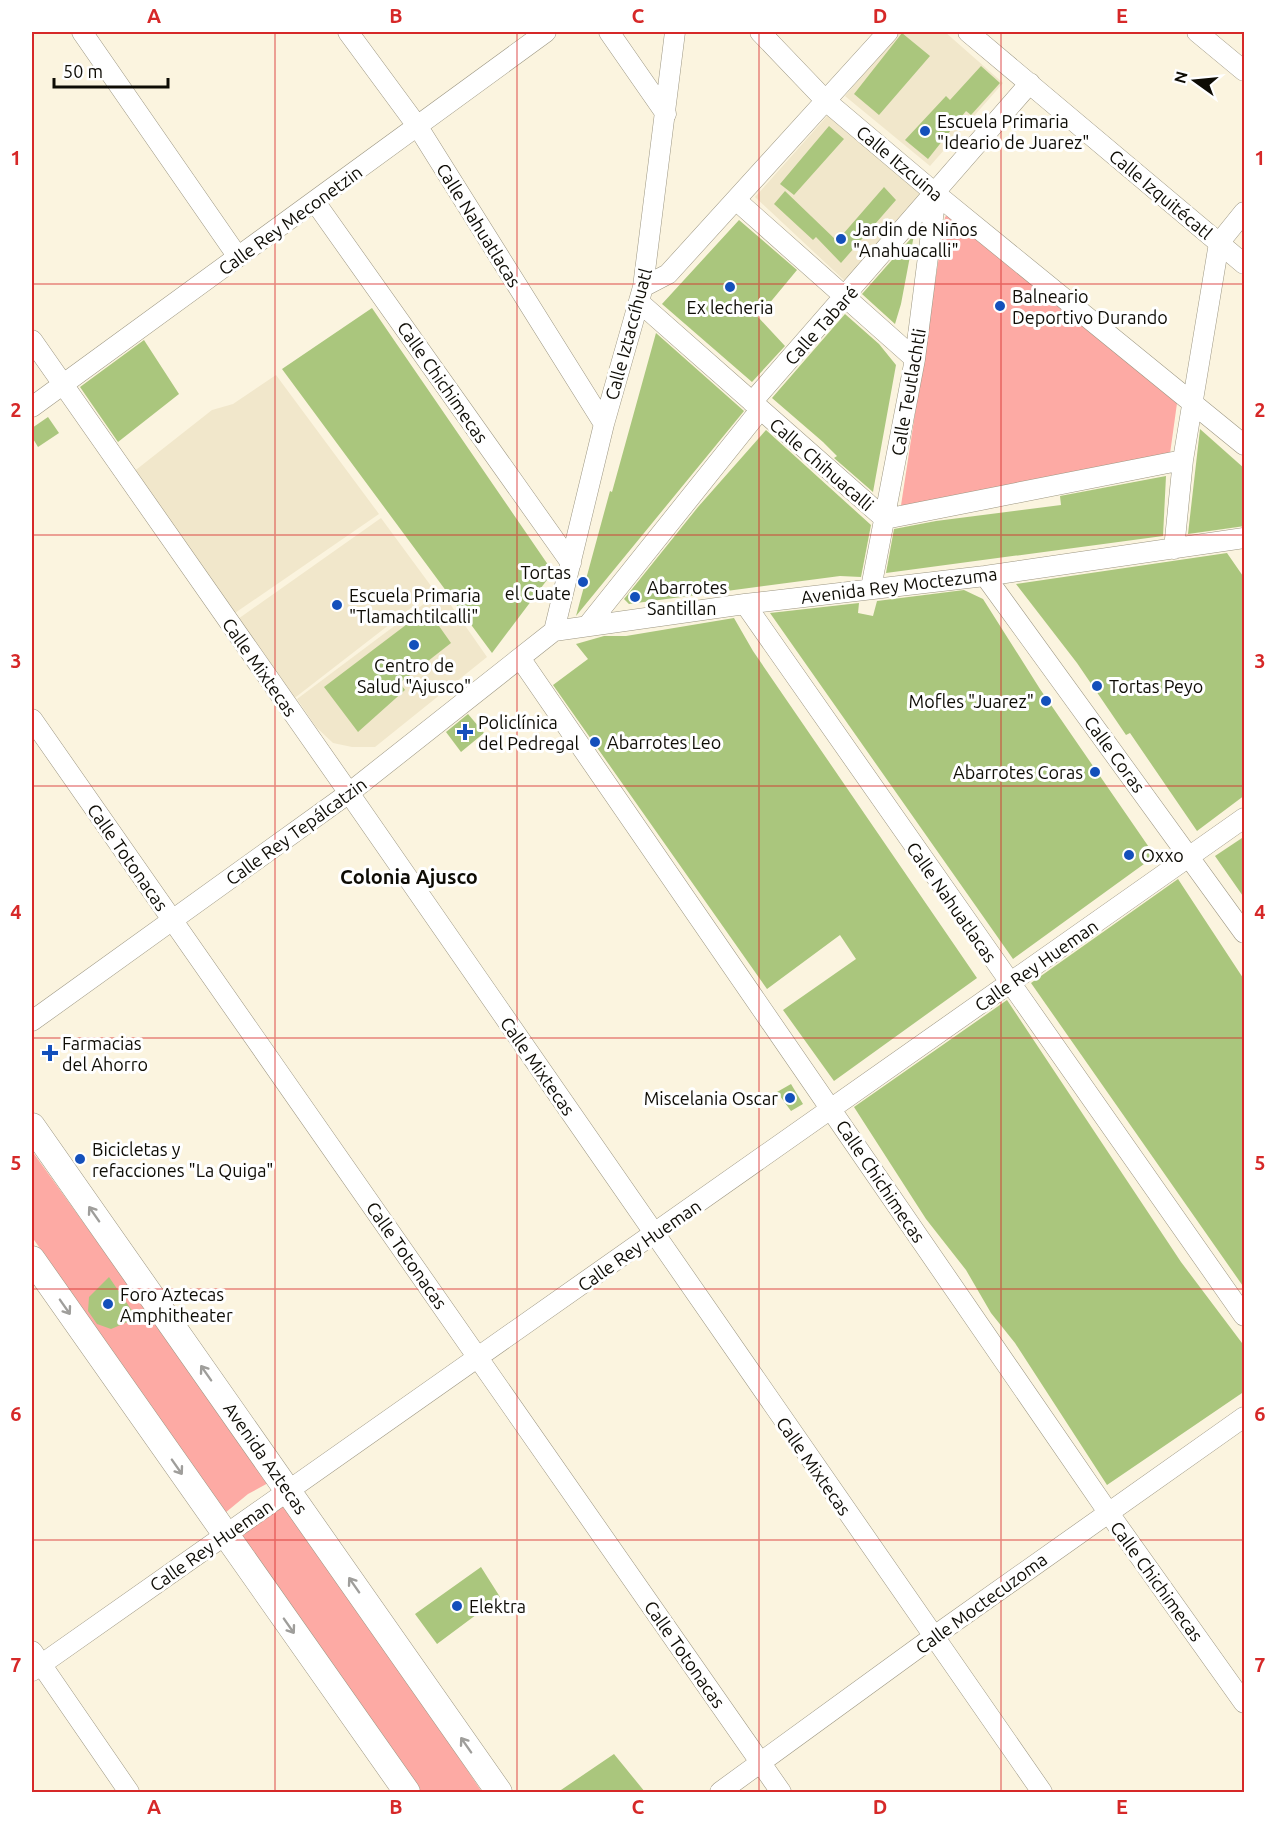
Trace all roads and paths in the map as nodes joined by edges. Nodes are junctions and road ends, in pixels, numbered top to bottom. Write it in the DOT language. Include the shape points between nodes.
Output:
graph roads {
  1 [pos="82,32"];
  2 [pos="348,32"];
  3 [pos="546,32"];
  4 [pos="609,32"];
  5 [pos="675,32"];
  6 [pos="760,32"];
  7 [pos="888,32"];
  8 [pos="968,32"];
  9 [pos="1197,32"];
  10 [pos="1245,71"];
  11 [pos="1030,83"];
  12 [pos="826,100"];
  13 [pos="666,114"];
  14 [pos="418,127"];
  15 [pos="936,194"];
  16 [pos="736,201"];
  17 [pos="315,202"];
  18 [pos="1245,212"];
  19 [pos="1219,243"];
  20 [pos="238,258"];
  21 [pos="1245,264"];
  22 [pos="641,295"];
  23 [pos="846,297"];
  24 [pos="32,340"];
  25 [pos="915,359"];
  26 [pos="62,385"];
  27 [pos="1193,400"];
  28 [pos="756,406"];
  29 [pos="32,407"];
  30 [pos="604,423"];
  31 [pos="1245,445"];
  32 [pos="1183,460"];
  33 [pos="885,519"];
  34 [pos="1241,544"];
  35 [pos="1174,549"];
  36 [pos="571,563"];
  37 [pos="985,576"];
  38 [pos="871,588"];
  39 [pos="745,604"];
  40 [pos="588,625"];
  41 [pos="554,631"];
  42 [pos="520,658"];
  43 [pos="32,719"];
  44 [pos="349,793"];
  45 [pos="1245,818"];
  46 [pos="1190,856"];
  47 [pos="173,921"];
  48 [pos="1245,933"];
  49 [pos="1009,983"];
  50 [pos="32,1022"];
  51 [pos="833,1110"];
  52 [pos="32,1125"];
  53 [pos="654,1234"];
  54 [pos="32,1259"];
  55 [pos="1245,1316"];
  56 [pos="479,1357"];
  57 [pos="1245,1417"];
  58 [pos="289,1491"];
  59 [pos="1108,1512"];
  60 [pos="225,1535"];
  61 [pos="933,1637"];
  62 [pos="35,1662"];
  63 [pos="1245,1703"];
  64 [pos="760,1763"];
  65 [pos="129,1792"];
  66 [pos="407,1792"];
  67 [pos="499,1792"];
  68 [pos="720,1792"];
  69 [pos="781,1792"];
  70 [pos="1042,1792"];
  1 -- 20 [label="street"];
  2 -- 14 [label="street, Calle Nahuatlacas"];
  3 -- 14 [label="street, Calle Rey Meconetzin"];
  4 -- 13 [label="street"];
  5 -- 13 [label="street, Calle Iztaccíhuatl"];
  6 -- 12 [label="street, Calle Itzcuina"];
  7 -- 12 [label="street"];
  8 -- 11 [label="street, Calle Izquitécatl"];
  9 -- 10 [label="street"];
  11 -- 15 [label="street, Calle Tabaré"];
  11 -- 19 [label="street, Calle Izquitécatl"];
  12 -- 15 [label="street, Calle Itzcuina"];
  12 -- 16 [label="street"];
  13 -- 22 [label="street, Calle Iztaccíhuatl"];
  14 -- 17 [label="street, Calle Rey Meconetzin"];
  14 -- 30 [label="street, Calle Nahuatlacas"];
  15 -- 23 [label="street, Calle Tabaré"];
  15 -- 25 [label="street, Calle Teutlachtli"];
  15 -- 27 [label="street, Calle Itzcuina"];
  16 -- 22 [label="street" via="668,274"];
  16 -- 23 [label="street"];
  17 -- 20 [label="street, Calle Rey Meconetzin"];
  17 -- 36 [label="street, Calle Chichimecas"];
  18 -- 19 [label="street"];
  19 -- 21 [label="street, Calle Izquitécatl"];
  19 -- 27 [label="street"];
  20 -- 26 [label="street, Calle Rey Meconetzin"];
  22 -- 28 [label="street, Calle Chihuacalli"];
  22 -- 30 [label="street, Calle Iztaccíhuatl"];
  23 -- 25 [label="street"];
  23 -- 28 [label="street, Calle Tabaré"];
  24 -- 26 [label="street, Calle Mixtecas"];
  25 -- 33 [label="street, Calle Teutlachtli"];
  26 -- 29 [label="street, Calle Rey Meconetzin"];
  26 -- 44 [label="street, Calle Mixtecas"];
  27 -- 31 [label="street, Calle Itzcuina"];
  27 -- 32 [label="street"];
  28 -- 33 [label="street, Calle Chihuacalli"];
  28 -- 40 [label="street, Calle Tabaré"];
  30 -- 36 [label="street, Calle Iztaccíhuatl"];
  32 -- 33 [label="street, Calle Chihuacalli"];
  32 -- 35 [label="street"];
  33 -- 38 [label="street, Calle Teutlachtli"];
  34 -- 35 [label="street, Avenida Rey Moctezuma"];
  35 -- 37 [label="street, Avenida Rey Moctezuma"];
  36 -- 41 [label="street, Calle Iztaccíhuatl"];
  37 -- 38 [label="street, Avenida Rey Moctezuma"];
  37 -- 46 [label="street, Calle Coras"];
  38 -- 39 [label="street, Avenida Rey Moctezuma"];
  39 -- 40 [label="street, Avenida Rey Moctezuma"];
  39 -- 49 [label="street, Calle Nahuatlacas"];
  40 -- 41 [label="street, Avenida Rey Moctezuma"];
  41 -- 42 [label="street, Calle Rey Tepálcatzin"];
  42 -- 44 [label="street, Calle Rey Tepálcatzin"];
  42 -- 51 [label="street, Calle Chichimecas"];
  43 -- 47 [label="street, Calle Totonacas"];
  44 -- 47 [label="street, Calle Rey Tepálcatzin"];
  44 -- 53 [label="street, Calle Mixtecas"];
  45 -- 46 [label="street, Calle Rey Hueman"];
  46 -- 48 [label="street, Calle Coras"];
  46 -- 49 [label="street, Calle Rey Hueman"];
  47 -- 50 [label="street, Calle Rey Tepálcatzin"];
  47 -- 56 [label="street, Calle Totonacas"];
  49 -- 51 [label="street, Calle Rey Hueman"];
  49 -- 55 [label="street, Calle Nahuatlacas"];
  51 -- 53 [label="street, Calle Rey Hueman"];
  51 -- 59 [label="street, Calle Chichimecas"];
  58 -- 52 [label="main road, Avenida Aztecas, one-way"];
  53 -- 56 [label="street, Calle Rey Hueman"];
  53 -- 61 [label="street, Calle Mixtecas"];
  54 -- 60 [label="main road, one-way"];
  56 -- 58 [label="street, Calle Rey Hueman"];
  56 -- 64 [label="street, Calle Totonacas"];
  57 -- 59 [label="street, Calle Moctecuzoma"];
  58 -- 60 [label="street, Calle Rey Hueman"];
  67 -- 58 [label="main road, Avenida Aztecas, one-way"];
  59 -- 61 [label="street, Calle Moctecuzoma"];
  59 -- 63 [label="street, Calle Chichimecas"];
  60 -- 62 [label="street, Calle Rey Hueman"];
  60 -- 66 [label="main road, one-way"];
  61 -- 64 [label="street, Calle Moctecuzoma"];
  61 -- 70 [label="street, Calle Mixtecas"];
  62 -- 65 [label="street"];
  64 -- 68 [label="street, Calle Moctecuzoma"];
  64 -- 69 [label="street, Calle Totonacas"];
}
